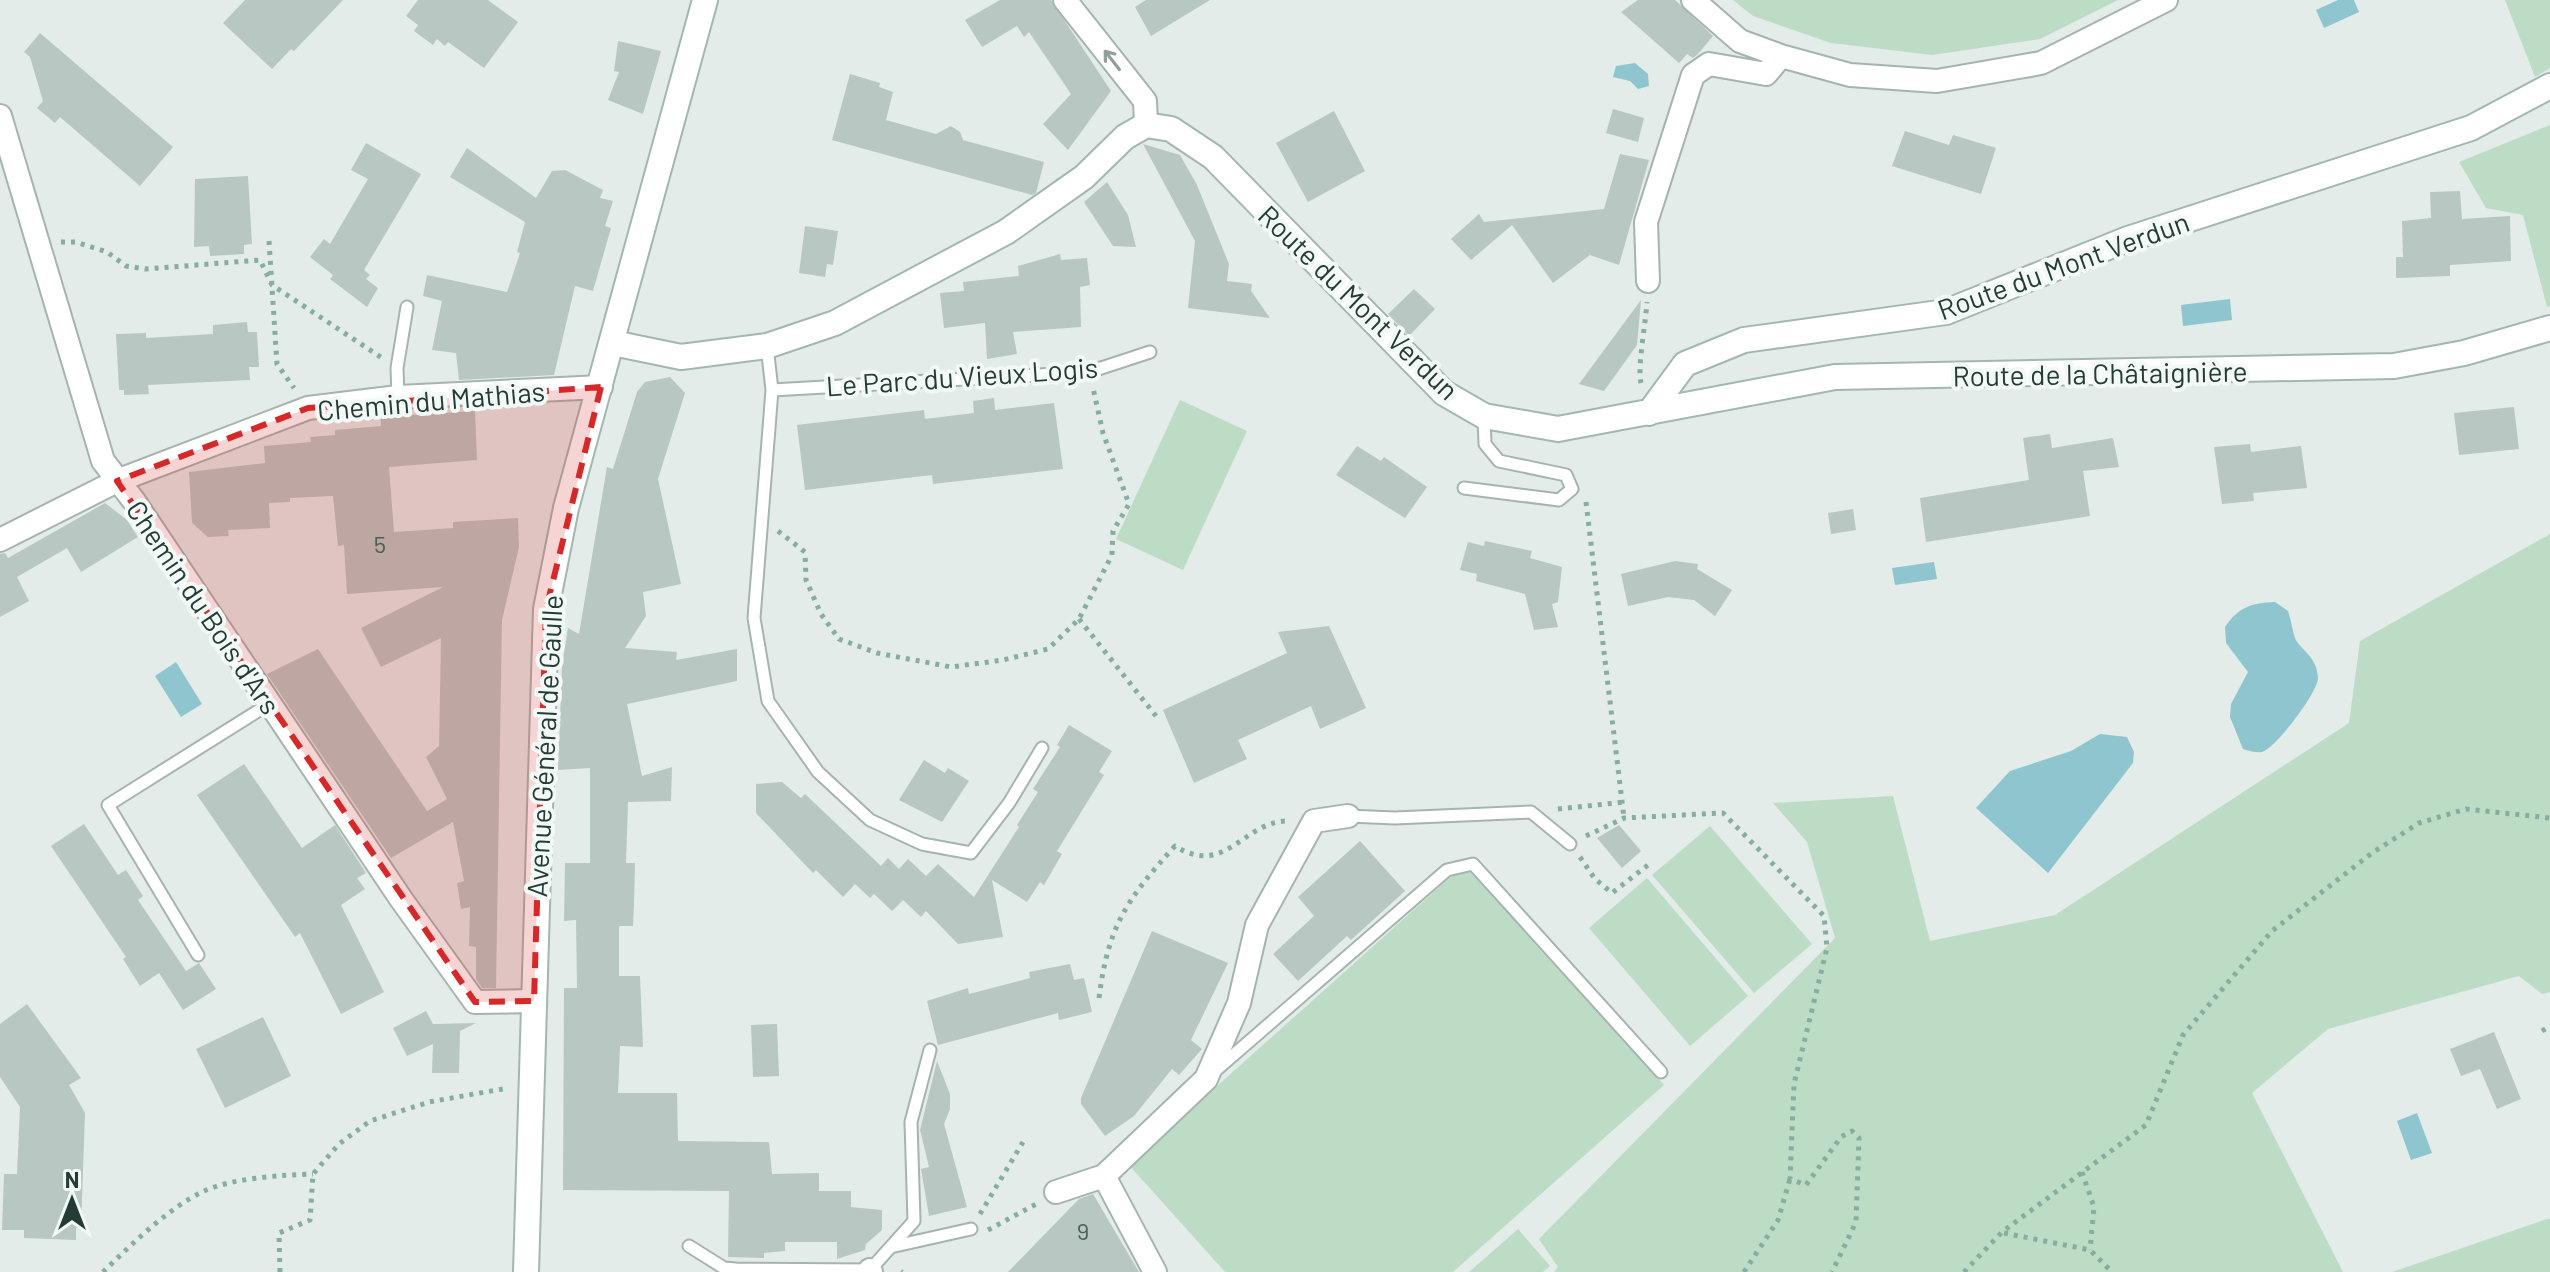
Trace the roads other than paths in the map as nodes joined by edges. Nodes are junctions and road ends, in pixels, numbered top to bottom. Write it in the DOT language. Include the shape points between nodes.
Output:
graph roads {
  1 [pos="705,0"];
  2 [pos="1065,0"];
  3 [pos="1693,0"];
  4 [pos="2166,0"];
  5 [pos="1781,56"];
  6 [pos="2550,86"];
  7 [pos="0,116"];
  8 [pos="1146,125"];
  9 [pos="1648,281"];
  10 [pos="407,307"];
  11 [pos="2550,328"];
  12 [pos="613,343"];
  13 [pos="767,346"];
  14 [pos="1150,352"];
  15 [pos="601,387"];
  16 [pos="772,390"];
  17 [pos="398,397"];
  18 [pos="1649,413"];
  19 [pos="1484,416"];
  20 [pos="117,481"];
  21 [pos="1464,488"];
  22 [pos="0,540"];
  23 [pos="269,704"];
  24 [pos="1042,748"];
  25 [pos="1348,816"];
  26 [pos="1570,844"];
  27 [pos="198,955"];
  28 [pos="534,1001"];
  29 [pos="930,1050"];
  30 [pos="1661,1072"];
  31 [pos="1206,1079"];
  32 [pos="1104,1176"];
  33 [pos="1056,1192"];
  34 [pos="971,1229"];
  35 [pos="689,1246"];
  36 [pos="895,1246"];
  37 [pos="871,1271"];
  38 [pos="526,1272"];
  39 [pos="1155,1272"];
  1 -- 12 [label="street, Avenue Général de Gaulle"];
  8 -- 2 [label="street, one-way" via="1145,101"];
  3 -- 5 [label="street" via="1740,41"];
  4 -- 5 [label="street" via="2041,63 1937,81 1850,75"];
  5 -- 9 [label="street" via="1766,74 1709,64 1693,75 1646,222"];
  6 -- 18 [label="street, Route du Mont Verdun" via="2471,128 2128,239 1946,312 1744,340 1685,364"];
  7 -- 20 [label="street, Chemin du Bois d'Ars" via="103,461"];
  8 -- 13 [label="street" via="1006,232 835,323"];
  8 -- 19 [label="street, Route du Mont Verdun" via="1171,129 1213,157 1444,393"];
  10 -- 17 [label="lane"];
  11 -- 18 [label="street, Route de la Châtaignière" via="2394,366 1835,377"];
  12 -- 13 [label="street" via="681,357"];
  12 -- 15 [label="street, Avenue Général de Gaulle"];
  13 -- 16 [label="lane"];
  14 -- 16 [label="lane, Le Parc du Vieux Logis" via="1089,372"];
  15 -- 17 [label="street, Chemin du Mathias"];
  15 -- 28 [label="street, Avenue Général de Gaulle" via="560,531 546,609"];
  16 -- 24 [label="lane" via="754,618 768,701 818,772 870,820 922,844 971,853"];
  17 -- 20 [label="street, Chemin du Mathias" via="308,408"];
  18 -- 19 [label="street, Route du Mont Verdun" via="1558,429"];
  19 -- 21 [label="lane" via="1485,444 1499,461 1566,475 1572,489 1559,500"];
  20 -- 22 [label="street, Chemin du Mathias"];
  20 -- 23 [label="street, Chemin du Bois d'Ars"];
  23 -- 27 [label="lane" via="108,805"];
  23 -- 28 [label="street, Chemin du Bois d'Ars" via="475,1002"];
  25 -- 26 [label="lane" via="1531,812"];
  25 -- 31 [label="street" via="1314,821 1257,925 1239,1003"];
  28 -- 38 [label="street, Avenue Général de Gaulle"];
  29 -- 36 [label="lane" via="911,1122 914,1221"];
  30 -- 31 [label="lane" via="1473,864 1461,864 1447,870"];
  31 -- 32 [label="street"];
  32 -- 33 [label="street"];
  32 -- 39 [label="street"];
  34 -- 36 [label="lane"];
  35 -- 37 [label="lane" via="724,1268"];
  36 -- 37 [label="lane"];
}
